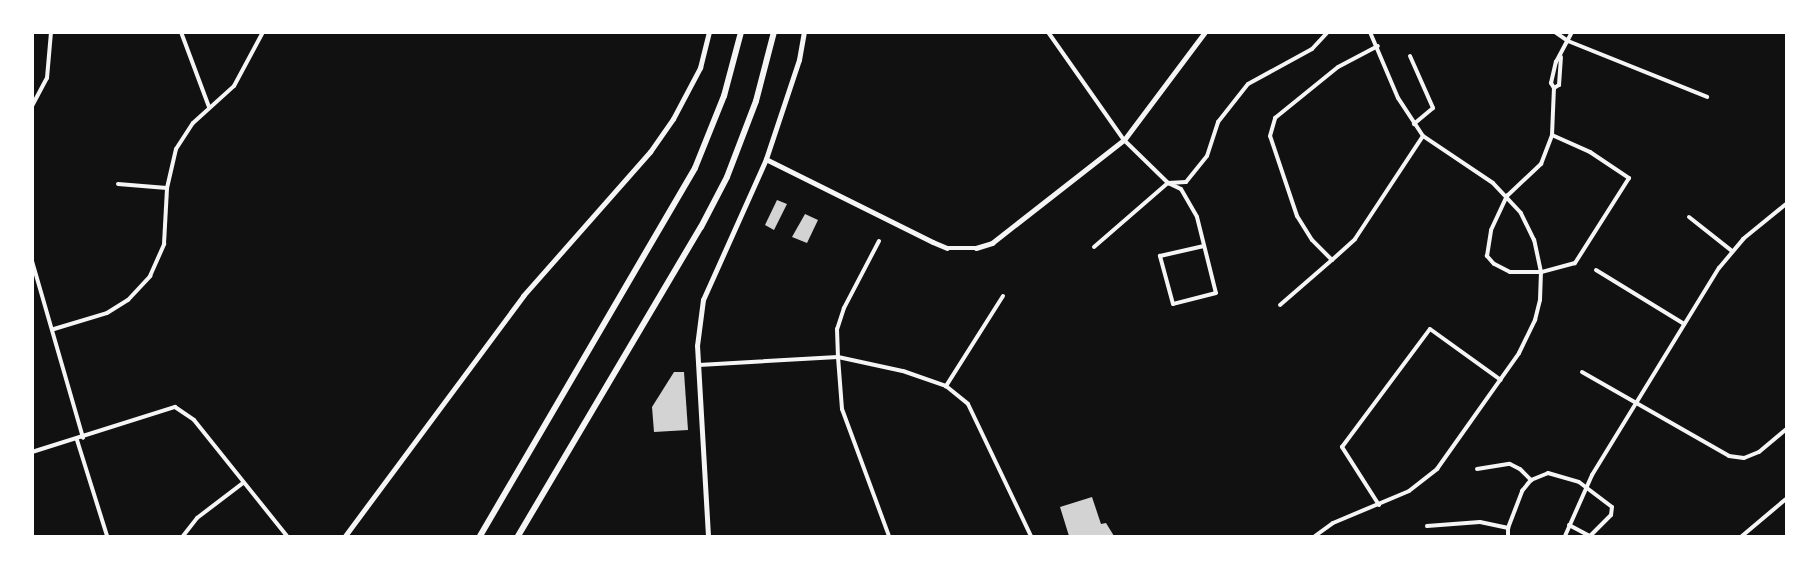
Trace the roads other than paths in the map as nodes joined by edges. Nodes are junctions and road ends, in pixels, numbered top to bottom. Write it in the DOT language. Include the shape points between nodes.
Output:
graph roads {
  1 [pos="50,32"];
  2 [pos="181,32"];
  3 [pos="263,32"];
  4 [pos="709,32"];
  5 [pos="741,32"];
  6 [pos="774,32"];
  7 [pos="804,32"];
  8 [pos="1048,32"];
  9 [pos="1206,32"];
  10 [pos="1328,32"];
  11 [pos="1370,32"];
  12 [pos="1555,32"];
  13 [pos="1572,32"];
  14 [pos="1568,41"];
  15 [pos="1378,46"];
  16 [pos="1410,56"];
  17 [pos="1561,57"];
  18 [pos="1554,88"];
  19 [pos="1707,98"];
  20 [pos="32,106"];
  21 [pos="209,107"];
  22 [pos="1414,124"];
  23 [pos="1423,136"];
  24 [pos="1552,136"];
  25 [pos="1124,140"];
  26 [pos="766,159"];
  27 [pos="1168,183"];
  28 [pos="118,184"];
  29 [pos="167,188"];
  30 [pos="1507,196"];
  31 [pos="1786,204"];
  32 [pos="1689,217"];
  33 [pos="879,240"];
  34 [pos="1204,246"];
  35 [pos="1094,247"];
  36 [pos="1732,251"];
  37 [pos="1332,260"];
  38 [pos="32,261"];
  39 [pos="1596,270"];
  40 [pos="1541,272"];
  41 [pos="1003,296"];
  42 [pos="1280,305"];
  43 [pos="1684,324"];
  44 [pos="54,329"];
  45 [pos="838,357"];
  46 [pos="699,365"];
  47 [pos="1582,372"];
  48 [pos="1501,380"];
  49 [pos="946,386"];
  50 [pos="1635,405"];
  51 [pos="1786,429"];
  52 [pos="83,438"];
  53 [pos="77,440"];
  54 [pos="32,452"];
  55 [pos="1477,469"];
  56 [pos="1531,480"];
  57 [pos="244,483"];
  58 [pos="1586,487"];
  59 [pos="1786,499"];
  60 [pos="1379,505"];
  61 [pos="1568,525"];
  62 [pos="1427,526"];
  63 [pos="1508,528"];
  64 [pos="106,536"];
  65 [pos="183,536"];
  66 [pos="287,536"];
  67 [pos="345,536"];
  68 [pos="480,536"];
  69 [pos="518,536"];
  70 [pos="708,536"];
  71 [pos="889,536"];
  72 [pos="1031,536"];
  73 [pos="1315,536"];
  74 [pos="1508,536"];
  75 [pos="1565,536"];
  76 [pos="1590,536"];
  77 [pos="1742,536"];
  1 -- 20 [label="street" via="47,78"];
  2 -- 21 [label="street"];
  3 -- 21 [label="street" via="234,86"];
  4 -- 67 [label="street" via="700,68 673,119 650,152 523,296"];
  5 -- 68 [label="highway" via="724,96 695,168"];
  6 -- 69 [label="highway" via="756,101 727,176 701,227"];
  7 -- 26 [label="street" via="799,60"];
  8 -- 25 [label="street"];
  9 -- 25 [label="street"];
  10 -- 27 [label="street" via="1312,49 1248,84 1218,122 1207,156 1186,182"];
  11 -- 15 [label="street"];
  12 -- 14 [label="street"];
  13 -- 14 [label="street"];
  14 -- 17 [label="street"];
  14 -- 19 [label="street"];
  15 -- 22 [label="street" via="1398,98"];
  15 -- 37 [label="street" via="1338,67 1300,97 1276,118 1270,136 1297,216 1312,240"];
  16 -- 22 [label="street" via="1433,108"];
  17 -- 18 [label="street" via="1559,85"];
  17 -- 18 [label="street" via="1556,62 1551,83"];
  18 -- 24 [label="street"];
  21 -- 29 [label="street" via="192,124 176,149"];
  22 -- 23 [label="street"];
  23 -- 30 [label="street"];
  23 -- 37 [label="street" via="1355,239"];
  24 -- 30 [label="street" via="1541,164"];
  24 -- 40 [label="street" via="1590,152 1629,178 1575,263"];
  25 -- 26 [label="street" via="992,243 964,250 933,242"];
  25 -- 27 [label="street"];
  26 -- 46 [label="street" via="703,300 698,327"];
  27 -- 34 [label="street" via="1181,189 1197,217"];
  27 -- 35 [label="street"];
  28 -- 29 [label="street"];
  29 -- 44 [label="street" via="164,244 150,276 128,300 108,313"];
  30 -- 40 [label="street" via="1529,228"];
  30 -- 40 [label="street" via="1495,218 1487,256 1494,264 1510,272"];
  31 -- 36 [label="street" via="1768,216"];
  32 -- 36 [label="street"];
  33 -- 45 [label="street" via="844,308 837,328"];
  34 -- 34 [label="street" via="1216,293 1173,304 1160,256"];
  36 -- 43 [label="street"];
  37 -- 42 [label="street"];
  38 -- 44 [label="street"];
  39 -- 43 [label="street"];
  40 -- 48 [label="street" via="1535,320"];
  41 -- 49 [label="street"];
  43 -- 50 [label="street"];
  44 -- 52 [label="street"];
  45 -- 46 [label="street"];
  45 -- 49 [label="street" via="904,371"];
  45 -- 71 [label="street" via="842,408"];
  46 -- 70 [label="street"];
  47 -- 50 [label="street"];
  48 -- 60 [label="street" via="1437,469 1409,491"];
  48 -- 60 [label="street" via="1430,329 1342,448"];
  49 -- 72 [label="street" via="968,404"];
  50 -- 51 [label="street" via="1729,456 1744,458 1759,452"];
  50 -- 58 [label="street"];
  52 -- 53 [label="street"];
  52 -- 57 [label="street" via="175,407 194,420"];
  53 -- 54 [label="street"];
  53 -- 64 [label="street"];
  55 -- 56 [label="street" via="1510,464"];
  56 -- 58 [label="street" via="1556,473"];
  56 -- 63 [label="street" via="1522,491"];
  57 -- 65 [label="street" via="197,518"];
  57 -- 66 [label="street"];
  58 -- 61 [label="street"];
  58 -- 76 [label="street" via="1612,507 1611,515"];
  59 -- 77 [label="street"];
  60 -- 73 [label="street" via="1333,523"];
  61 -- 75 [label="street"];
  61 -- 76 [label="street"];
  62 -- 63 [label="street" via="1480,522"];
  63 -- 74 [label="street"];
}
